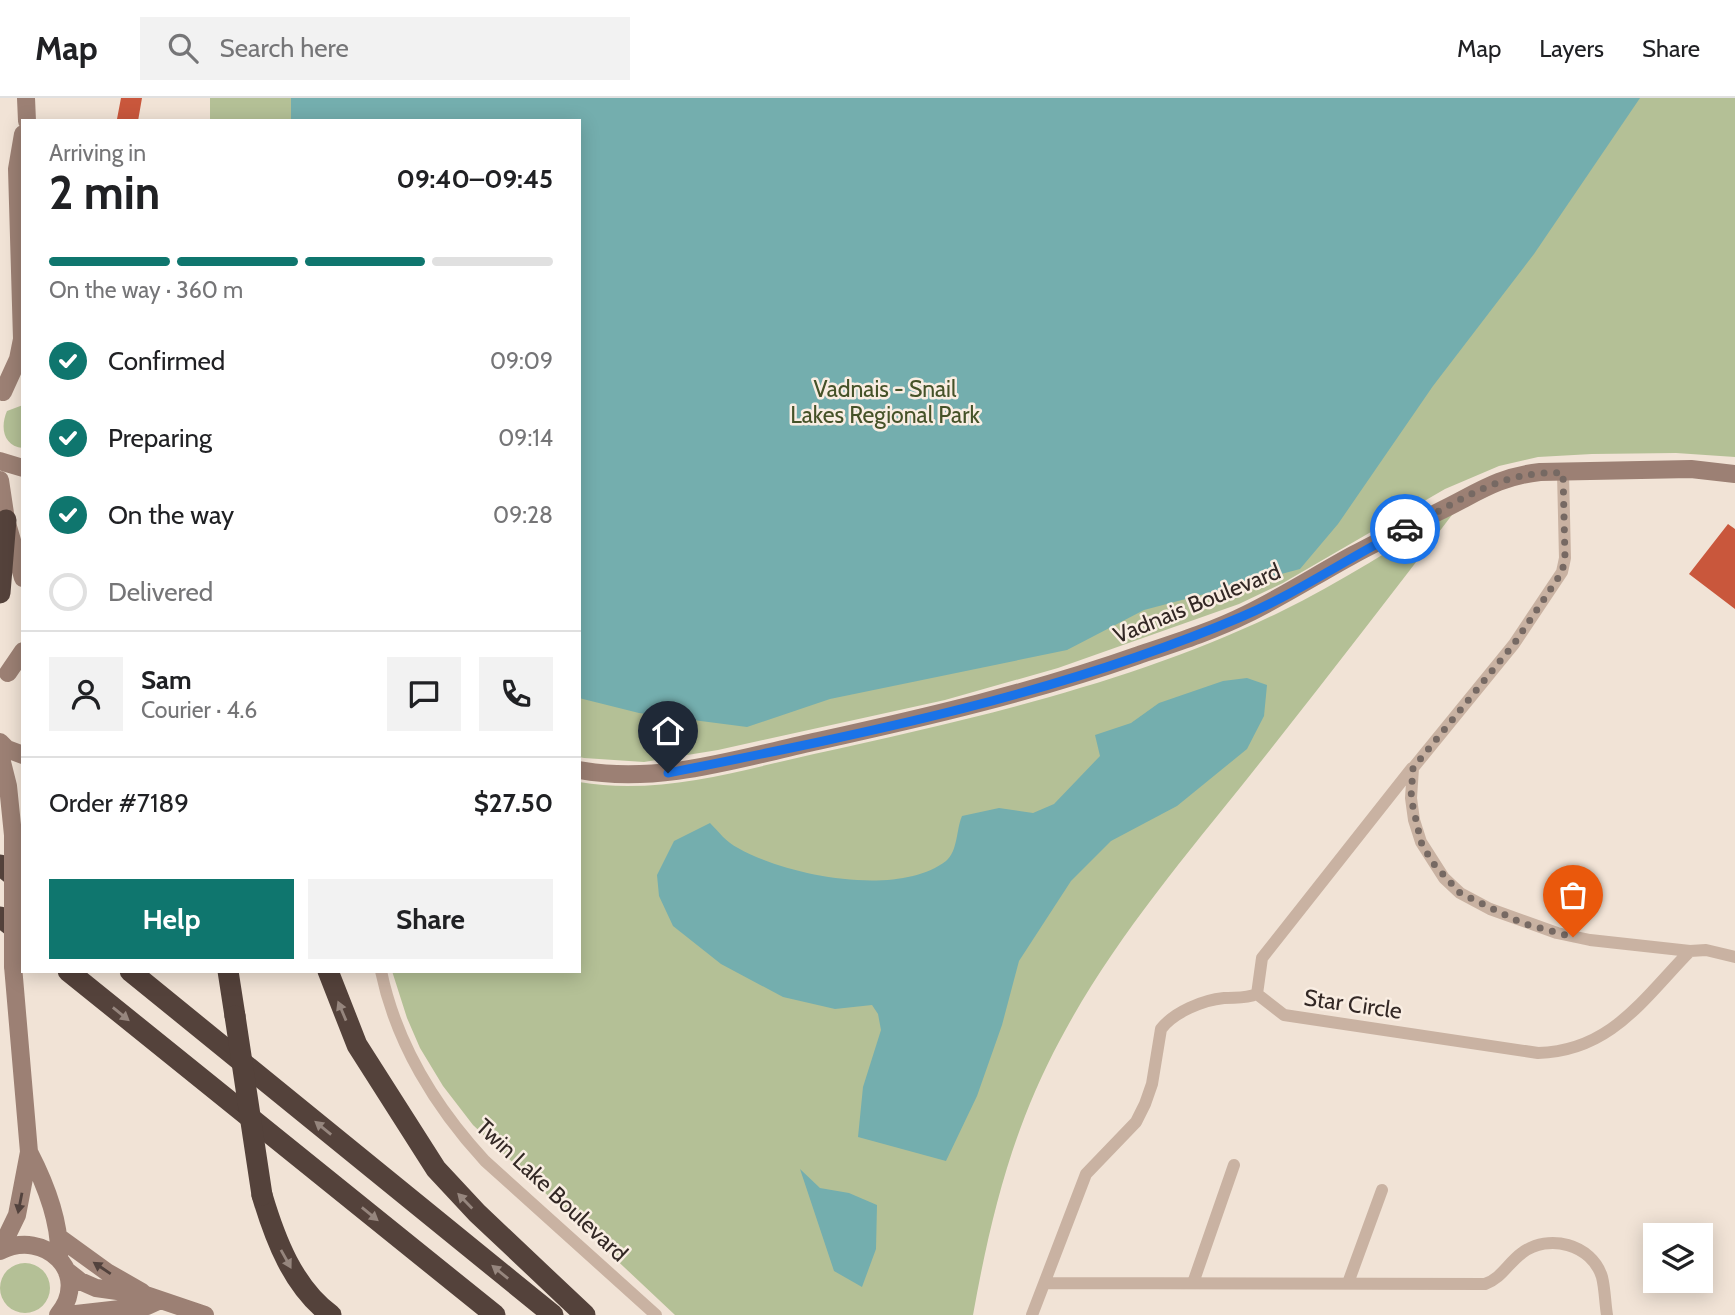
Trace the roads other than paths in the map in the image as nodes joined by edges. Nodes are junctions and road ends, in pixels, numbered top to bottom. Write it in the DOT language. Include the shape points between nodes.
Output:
graph roads {
  1 [pos="21,146"];
  2 [pos="21,305"];
  3 [pos="21,344"];
  4 [pos="21,388"];
  5 [pos="1,393"];
  6 [pos="0,461"];
  7 [pos="21,467"];
  8 [pos="1563,473"];
  9 [pos="1735,474"];
  10 [pos="0,480"];
  11 [pos="6,520"];
  12 [pos="21,571"];
  13 [pos="0,593"];
  14 [pos="21,654"];
  15 [pos="10,673"];
  16 [pos="0,742"];
  17 [pos="0,754"];
  18 [pos="21,754"];
  19 [pos="1413,768"];
  20 [pos="581,770"];
  21 [pos="21,811"];
  22 [pos="13,835"];
  23 [pos="0,865"];
  24 [pos="21,882"];
  25 [pos="0,917"];
  26 [pos="21,933"];
  27 [pos="1690,951"];
  28 [pos="1735,957"];
  29 [pos="70,973"];
  30 [pos="132,973"];
  31 [pos="228,973"];
  32 [pos="329,973"];
  33 [pos="382,973"];
  34 [pos="1257,995"];
  35 [pos="29,1152"];
  36 [pos="1234,1165"];
  37 [pos="1382,1190"];
  38 [pos="60,1238"];
  39 [pos="0,1250"];
  40 [pos="63,1265"];
  41 [pos="1046,1283"];
  42 [pos="1193,1283"];
  43 [pos="1348,1283"];
  44 [pos="152,1298"];
  45 [pos="58,1315"];
  46 [pos="67,1315"];
  47 [pos="205,1315"];
  48 [pos="331,1315"];
  49 [pos="495,1315"];
  50 [pos="553,1315"];
  51 [pos="585,1315"];
  52 [pos="656,1315"];
  53 [pos="1032,1315"];
  54 [pos="1607,1315"];
  1 -- 2 [label="street" via="17,169"];
  3 -- 5 [label="street"];
  4 -- 5 [label="street"];
  6 -- 7 [label="street"];
  8 -- 9 [label="street, Vadnais Boulevard" via="1691,469"];
  8 -- 19 [label="street" via="1562,572 1514,644"];
  8 -- 20 [label="street, Vadnais Boulevard" via="1517,475 1476,490 1243,616 1033,690 668,773 609,775"];
  10 -- 11 [label="street"];
  11 -- 12 [label="street"];
  11 -- 13 [label="highway"];
  14 -- 15 [label="street"];
  16 -- 18 [label="street"];
  17 -- 22 [label="street"];
  19 -- 27 [label="street" via="1411,798 1421,842 1460,893 1522,923 1557,933"];
  19 -- 34 [label="street" via="1262,958"];
  21 -- 22 [label="street"];
  22 -- 35 [label="street, bridge" via="13,966"];
  23 -- 24 [label="highway"];
  25 -- 26 [label="highway"];
  27 -- 28 [label="street"];
  27 -- 34 [label="street, Star Circle" via="1613,1030 1586,1045 1558,1052 1538,1053 1284,1015"];
  29 -- 49 [label="highway, one-way"];
  50 -- 30 [label="highway, one-way"];
  31 -- 48 [label="highway, one-way, bridge" via="261,1195 290,1267"];
  51 -- 32 [label="highway, one-way" via="436,1169 357,1045"];
  33 -- 52 [label="street, Twin Lake Boulevard" via="420,1074 462,1136"];
  34 -- 41 [label="street" via="1208,1000 1161,1029 1145,1104 1136,1122 1086,1174"];
  35 -- 38 [label="street"];
  35 -- 39 [label="street, one-way" via="17,1215"];
  36 -- 42 [label="street"];
  37 -- 43 [label="street"];
  38 -- 40 [label="street"];
  44 -- 38 [label="street, one-way"];
  39 -- 40 [label="street" via="24,1243 50,1250"];
  40 -- 44 [label="street" via="96,1288"];
  40 -- 45 [label="street" via="68,1296"];
  41 -- 42 [label="street"];
  41 -- 53 [label="street"];
  42 -- 43 [label="street"];
  43 -- 54 [label="street" via="1485,1283 1532,1247 1560,1243 1574,1247 1594,1263 1601,1276"];
  44 -- 46 [label="street" via="147,1306"];
  44 -- 47 [label="street"];
}
